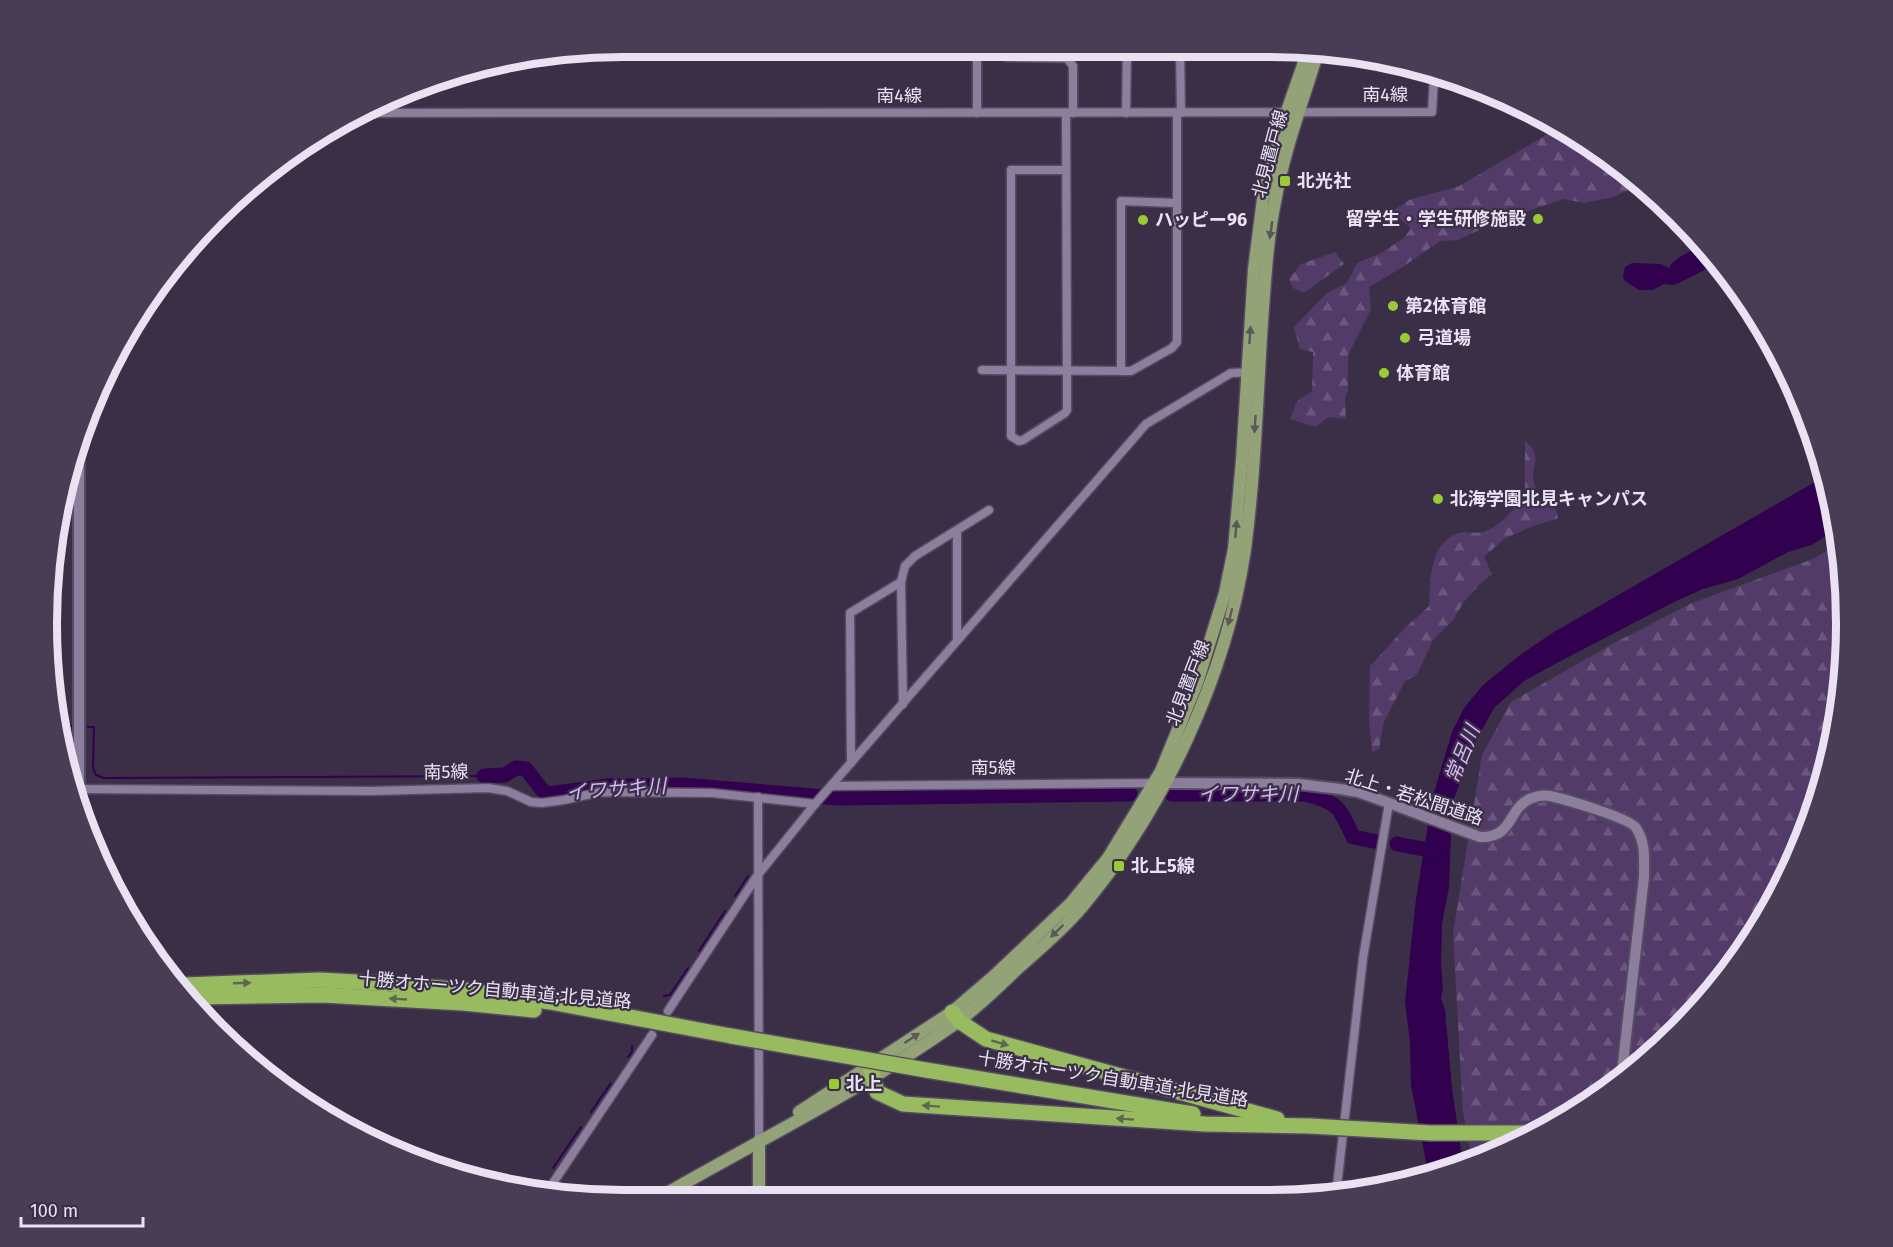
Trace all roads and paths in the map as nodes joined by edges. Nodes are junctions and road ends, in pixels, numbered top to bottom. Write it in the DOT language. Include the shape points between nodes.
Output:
graph roads {
  1 [pos="977,57"];
  2 [pos="1065,57"];
  3 [pos="1127,57"];
  4 [pos="1180,57"];
  5 [pos="1306,58"];
  6 [pos="1315,59"];
  7 [pos="1434,81"];
  8 [pos="1293,112"];
  9 [pos="378,113"];
  10 [pos="977,113"];
  11 [pos="1070,113"];
  12 [pos="1126,113"];
  13 [pos="1179,113"];
  14 [pos="1066,170"];
  15 [pos="1176,203"];
  16 [pos="982,370"];
  17 [pos="1011,371"];
  18 [pos="1067,371"];
  19 [pos="1121,371"];
  20 [pos="1253,372"];
  21 [pos="79,468"];
  22 [pos="989,510"];
  23 [pos="957,531"];
  24 [pos="901,582"];
  25 [pos="957,640"];
  26 [pos="903,704"];
  27 [pos="851,763"];
  28 [pos="76,771"];
  29 [pos="1159,783"];
  30 [pos="833,786"];
  31 [pos="82,789"];
  32 [pos="758,797"];
  33 [pos="820,800"];
  34 [pos="1394,804"];
  35 [pos="757,876"];
  36 [pos="188,985"];
  37 [pos="198,997"];
  38 [pos="668,1011"];
  39 [pos="955,1016"];
  40 [pos="686,1028"];
  41 [pos="652,1035"];
  42 [pos="1623,1066"];
  43 [pos="871,1072"];
  44 [pos="1310,1126"];
  45 [pos="1518,1133"];
  46 [pos="759,1141"];
  47 [pos="552,1185"];
  48 [pos="1337,1186"];
  49 [pos="673,1190"];
  50 [pos="759,1190"];
  1 -- 10 [label="street"];
  2 -- 11 [label="street" via="1073,66"];
  3 -- 12 [label="street"];
  4 -- 13 [label="street"];
  5 -- 8 [label="main road, 北見置戸線"];
  6 -- 8 [label="main road, 北見置戸線"];
  7 -- 8 [label="street, 南4線" via="1432,112"];
  8 -- 13 [label="street, 南4線"];
  8 -- 20 [label="main road, 北見置戸線" via="1273,212"];
  9 -- 10 [label="street, 南4線"];
  10 -- 11 [label="street, 南4線"];
  11 -- 12 [label="street, 南4線"];
  11 -- 14 [label="street"];
  12 -- 13 [label="street, 南4線"];
  13 -- 15 [label="street"];
  14 -- 17 [label="street" via="1011,170"];
  14 -- 18 [label="street"];
  15 -- 19 [label="street" via="1178,342 1131,371"];
  15 -- 19 [label="street" via="1121,201"];
  16 -- 17 [label="street"];
  17 -- 18 [label="street"];
  17 -- 18 [label="street" via="1011,436 1019,441 1065,413"];
  18 -- 19 [label="street"];
  20 -- 25 [label="street" via="1231,373 1146,424"];
  20 -- 29 [label="main road, 北見置戸線" via="1234,549 1225,593 1197,683"];
  21 -- 28 [label="street"];
  22 -- 23 [label="street"];
  23 -- 24 [label="street" via="915,556 905,566"];
  23 -- 25 [label="street"];
  24 -- 26 [label="street"];
  24 -- 27 [label="street" via="850,613"];
  25 -- 26 [label="street"];
  26 -- 27 [label="street"];
  27 -- 30 [label="street"];
  29 -- 30 [label="street, 南5線"];
  29 -- 34 [label="street, 北上・若松間道路" via="1298,784 1358,792"];
  29 -- 39 [label="main road, 北見置戸線" via="1108,858 1071,903"];
  30 -- 33 [label="street"];
  31 -- 32 [label="street, 南5線" via="488,788 542,803 600,792"];
  32 -- 33 [label="street, 南5線"];
  32 -- 35 [label="street"];
  33 -- 35 [label="street"];
  34 -- 42 [label="street, 北上・若松間道路" via="1480,837 1502,832 1523,802 1534,796 1549,796 1635,825 1644,844 1644,877"];
  34 -- 48 [label="street" via="1363,958"];
  35 -- 38 [label="street"];
  35 -- 46 [label="street"];
  36 -- 40 [label="highway, 十勝オホーツク自動車道;北見道路, one-way" via="319,980 464,990"];
  40 -- 37 [label="highway, 十勝オホーツク自動車道;北見道路, one-way" via="463,1003 323,995"];
  39 -- 43 [label="main road, 北見置戸線"];
  39 -- 44 [label="highway, one-way" via="986,1039"];
  40 -- 44 [label="highway, 十勝オホーツク自動車道;北見道路, bridge" via="1207,1116"];
  41 -- 47 [label="street"];
  44 -- 43 [label="highway, one-way" via="1204,1124 903,1104 877,1092"];
  43 -- 46 [label="main road, 北見置戸線"];
  44 -- 45 [label="highway, 十勝オホーツク自動車道;北見道路, bridge"];
  46 -- 49 [label="main road, 北見置戸線"];
  46 -- 50 [label="main road"];
}
